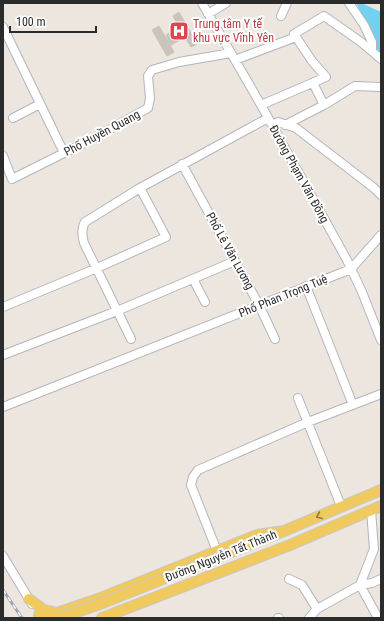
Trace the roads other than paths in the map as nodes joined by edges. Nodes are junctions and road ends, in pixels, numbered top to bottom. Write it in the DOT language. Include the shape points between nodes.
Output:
graph roads {
  1 [pos="202,3"];
  2 [pos="226,3"];
  3 [pos="287,3"];
  4 [pos="349,3"];
  5 [pos="208,14"];
  6 [pos="281,16"];
  7 [pos="3,28"];
  8 [pos="296,37"];
  9 [pos="372,51"];
  10 [pos="233,57"];
  11 [pos="381,59"];
  12 [pos="313,83"];
  13 [pos="381,87"];
  14 [pos="40,104"];
  15 [pos="261,105"];
  16 [pos="324,105"];
  17 [pos="13,118"];
  18 [pos="270,121"];
  19 [pos="285,125"];
  20 [pos="64,153"];
  21 [pos="3,156"];
  22 [pos="182,164"];
  23 [pos="8,177"];
  24 [pos="140,188"];
  25 [pos="381,195"];
  26 [pos="381,235"];
  27 [pos="235,262"];
  28 [pos="97,268"];
  29 [pos="351,269"];
  30 [pos="193,279"];
  31 [pos="306,286"];
  32 [pos="205,302"];
  33 [pos="259,305"];
  34 [pos="3,307"];
  35 [pos="117,311"];
  36 [pos="131,339"];
  37 [pos="275,339"];
  38 [pos="381,340"];
  39 [pos="3,355"];
  40 [pos="381,394"];
  41 [pos="298,398"];
  42 [pos="353,405"];
  43 [pos="3,407"];
  44 [pos="308,422"];
  45 [pos="381,490"];
  46 [pos="341,506"];
  47 [pos="381,506"];
  48 [pos="371,510"];
  49 [pos="284,531"];
  50 [pos="290,545"];
  51 [pos="217,551"];
  52 [pos="3,556"];
  53 [pos="289,579"];
  54 [pos="381,579"];
  55 [pos="360,585"];
  56 [pos="29,599"];
  57 [pos="78,606"];
  58 [pos="316,609"];
  59 [pos="40,616"];
  60 [pos="58,616"];
  61 [pos="77,618"];
  62 [pos="102,618"];
  63 [pos="116,618"];
  64 [pos="309,618"];
  65 [pos="378,618"];
  1 -- 5 [label="street, Đường Phạm Văn Đồng"];
  2 -- 5 [label="street"];
  3 -- 6 [label="street"];
  4 -- 9 [label="street" via="364,25 372,42"];
  5 -- 10 [label="street, Đường Phạm Văn Đồng"];
  7 -- 14 [label="street"];
  8 -- 9 [label="street" via="294,34 324,16"];
  8 -- 10 [label="street"];
  8 -- 12 [label="street" via="326,77"];
  9 -- 11 [label="street"];
  10 -- 15 [label="street, Đường Phạm Văn Đồng"];
  10 -- 20 [label="street, Phố Huyền Quang" via="179,62 152,70 148,76 148,108"];
  12 -- 15 [label="street"];
  12 -- 16 [label="street"];
  13 -- 16 [label="street" via="355,86"];
  14 -- 17 [label="street"];
  14 -- 20 [label="street"];
  15 -- 18 [label="street, Đường Phạm Văn Đồng"];
  16 -- 19 [label="street"];
  18 -- 19 [label="street"];
  18 -- 22 [label="street"];
  18 -- 29 [label="street, Đường Phạm Văn Đồng"];
  19 -- 25 [label="street" via="296,128"];
  20 -- 23 [label="street, Phố Huyền Quang"];
  21 -- 23 [label="street"];
  22 -- 24 [label="street"];
  22 -- 27 [label="street, Phố Lê Văn Lương"];
  24 -- 28 [label="street" via="85,222 82,236"];
  24 -- 28 [label="street" via="166,237"];
  26 -- 29 [label="street"];
  27 -- 30 [label="street"];
  27 -- 33 [label="street, Phố Lê Văn Lương"];
  28 -- 34 [label="street"];
  28 -- 35 [label="street"];
  29 -- 31 [label="street, Phố Phan Trọng Tuệ"];
  29 -- 38 [label="street, Đường Phạm Văn Đồng"];
  30 -- 32 [label="street"];
  30 -- 35 [label="street"];
  31 -- 33 [label="street, Phố Phan Trọng Tuệ"];
  31 -- 42 [label="street"];
  33 -- 37 [label="street, Phố Lê Văn Lương"];
  33 -- 43 [label="street, Phố Phan Trọng Tuệ"];
  35 -- 36 [label="street"];
  35 -- 39 [label="street"];
  40 -- 42 [label="street"];
  41 -- 44 [label="street"];
  42 -- 44 [label="street"];
  44 -- 46 [label="street"];
  44 -- 51 [label="street" via="198,470 193,477 191,485"];
  45 -- 46 [label="main road, Đường Nguyễn Tất Thành"];
  46 -- 49 [label="main road, Đường Nguyễn Tất Thành, one-way"];
  47 -- 48 [label="main road, Đường Nguyễn Tất Thành"];
  48 -- 50 [label="main road, Đường Nguyễn Tất Thành"];
  48 -- 55 [label="street" via="374,549"];
  49 -- 51 [label="main road" via="257,535"];
  49 -- 60 [label="main road, Đường Nguyễn Tất Thành, bridge" via="100,604"];
  50 -- 62 [label="main road, Đường Nguyễn Tất Thành"];
  50 -- 63 [label="main road" via="267,559"];
  51 -- 57 [label="main road"];
  52 -- 56 [label="street"];
  53 -- 58 [label="street" via="302,585"];
  54 -- 55 [label="street"];
  55 -- 58 [label="street"];
  55 -- 65 [label="street"];
  56 -- 59 [label="street"];
  56 -- 60 [label="main road"];
  57 -- 60 [label="main road"];
  57 -- 61 [label="main road"];
  58 -- 64 [label="street"];
  59 -- 60 [label="main road"];
}
